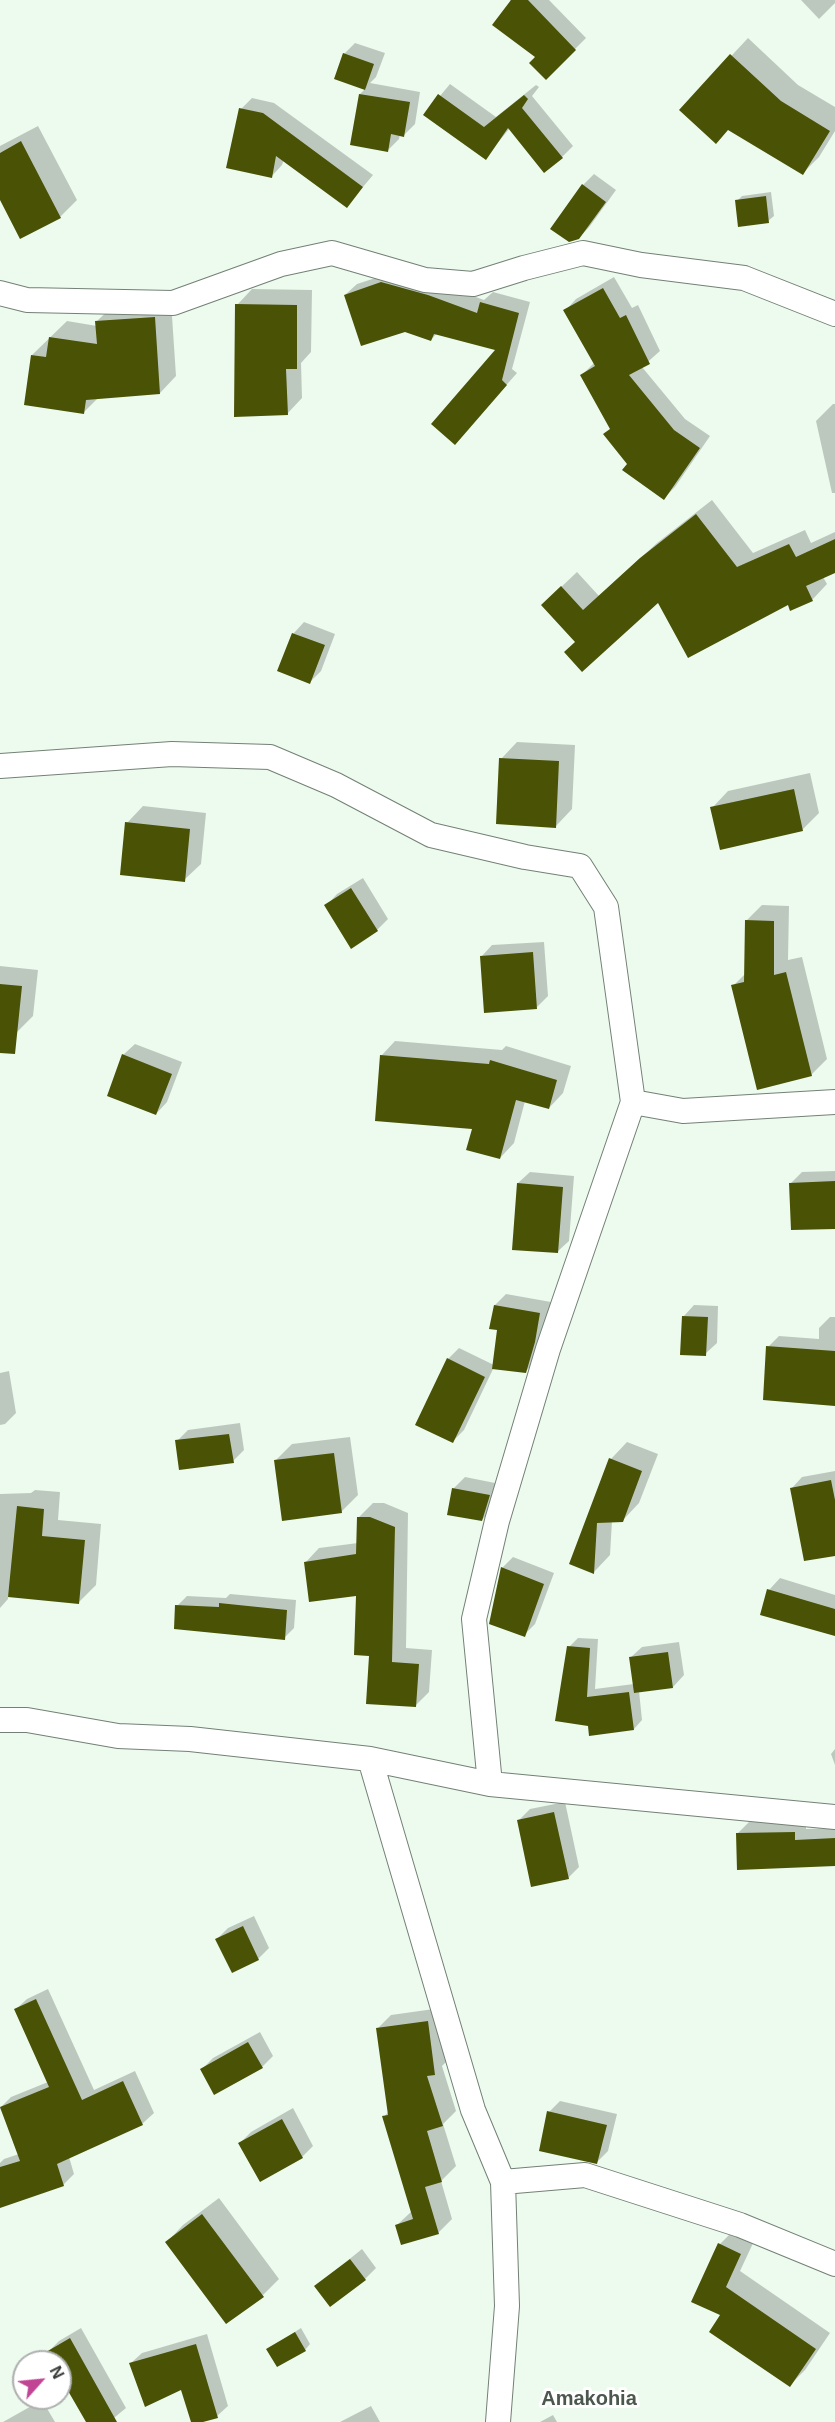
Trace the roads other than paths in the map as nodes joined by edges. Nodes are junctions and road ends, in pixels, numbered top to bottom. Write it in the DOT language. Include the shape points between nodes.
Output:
graph roads {
  1 [pos="0,293"];
  2 [pos="835,314"];
  3 [pos="0,766"];
  4 [pos="835,1101"];
  5 [pos="633,1102"];
  6 [pos="0,1720"];
  7 [pos="370,1759"];
  8 [pos="490,1784"];
  9 [pos="835,1817"];
  10 [pos="503,2181"];
  11 [pos="835,2264"];
  12 [pos="498,2422"];
  1 -- 2 [label="street" via="27,300 173,303 280,264 332,253 425,280 473,284 583,254 744,278"];
  3 -- 5 [label="street" via="172,754 270,757 336,785 431,835 580,866 606,907"];
  4 -- 5 [label="street" via="683,1111"];
  5 -- 8 [label="street" via="548,1348 497,1521 474,1619"];
  6 -- 7 [label="street" via="27,1720 118,1736 190,1739"];
  7 -- 8 [label="street"];
  7 -- 10 [label="street" via="473,2110"];
  8 -- 9 [label="street"];
  10 -- 11 [label="street" via="585,2175 740,2225"];
  10 -- 12 [label="street" via="507,2307"];
}
